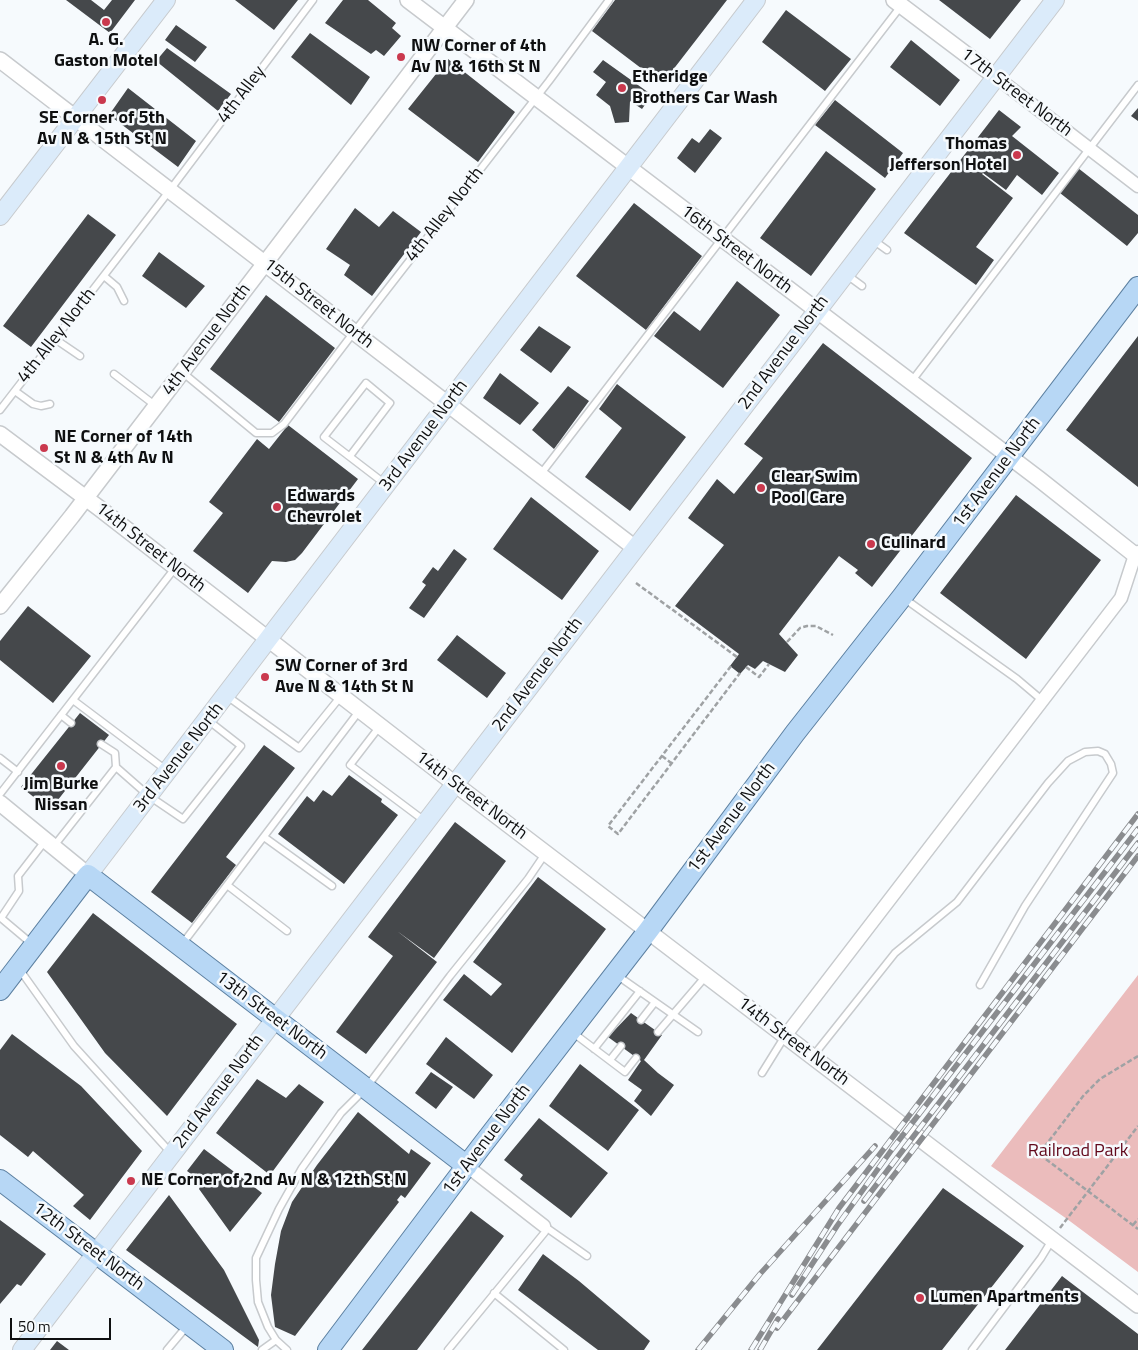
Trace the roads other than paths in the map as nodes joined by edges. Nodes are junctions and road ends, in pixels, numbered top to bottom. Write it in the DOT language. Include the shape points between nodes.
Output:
graph roads {
  1 [pos="166,0"];
  2 [pos="313,0"];
  3 [pos="408,0"];
  4 [pos="466,0"];
  5 [pos="609,0"];
  6 [pos="756,0"];
  7 [pos="1055,0"];
  8 [pos="900,2"];
  9 [pos="444,28"];
  10 [pos="0,60"];
  11 [pos="996,77"];
  12 [pos="1138,85"];
  13 [pos="536,98"];
  14 [pos="75,118"];
  15 [pos="1089,149"];
  16 [pos="628,168"];
  17 [pos="1138,186"];
  18 [pos="170,190"];
  19 [pos="0,216"];
  20 [pos="722,239"];
  21 [pos="872,239"];
  22 [pos="887,250"];
  23 [pos="265,263"];
  24 [pos="845,274"];
  25 [pos="104,276"];
  26 [pos="862,286"];
  27 [pos="1138,287"];
  28 [pos="124,301"];
  29 [pos="817,311"];
  30 [pos="354,332"];
  31 [pos="55,339"];
  32 [pos="80,356"];
  33 [pos="182,372"];
  34 [pos="114,374"];
  35 [pos="911,383"];
  36 [pos="15,391"];
  37 [pos="50,404"];
  38 [pos="448,404"];
  39 [pos="156,406"];
  40 [pos="0,410"];
  41 [pos="0,434"];
  42 [pos="350,456"];
  43 [pos="1009,457"];
  44 [pos="540,475"];
  45 [pos="387,486"];
  46 [pos="86,498"];
  47 [pos="636,548"];
  48 [pos="1137,554"];
  49 [pos="175,567"];
  50 [pos="902,597"];
  51 [pos="0,606"];
  52 [pos="269,640"];
  53 [pos="227,696"];
  54 [pos="341,696"];
  55 [pos="74,700"];
  56 [pos="1042,701"];
  57 [pos="360,710"];
  58 [pos="61,716"];
  59 [pos="208,720"];
  60 [pos="71,723"];
  61 [pos="380,726"];
  62 [pos="102,744"];
  63 [pos="0,758"];
  64 [pos="116,768"];
  65 [pos="18,772"];
  66 [pos="168,772"];
  67 [pos="455,784"];
  68 [pos="0,794"];
  69 [pos="149,796"];
  70 [pos="0,803"];
  71 [pos="426,822"];
  72 [pos="264,837"];
  73 [pos="50,844"];
  74 [pos="546,853"];
  75 [pos="88,876"];
  76 [pos="227,885"];
  77 [pos="332,886"];
  78 [pos="287,930"];
  79 [pos="648,931"];
  80 [pos="34,946"];
  81 [pos="180,946"];
  82 [pos="18,968"];
  83 [pos="615,974"];
  84 [pos="706,976"];
  85 [pos="980,985"];
  86 [pos="0,990"];
  87 [pos="640,991"];
  88 [pos="655,1002"];
  89 [pos="673,1014"];
  90 [pos="275,1019"];
  91 [pos="641,1020"];
  92 [pos="570,1031"];
  93 [pos="658,1032"];
  94 [pos="698,1032"];
  95 [pos="785,1036"];
  96 [pos="621,1046"];
  97 [pos="594,1049"];
  98 [pos="812,1057"];
  99 [pos="636,1058"];
  100 [pos="610,1060"];
  101 [pos="762,1073"];
  102 [pos="366,1088"];
  103 [pos="172,1154"];
  104 [pos="467,1166"];
  105 [pos="0,1180"];
  106 [pos="544,1226"];
  107 [pos="1052,1239"];
  108 [pos="96,1253"];
  109 [pos="587,1256"];
  110 [pos="494,1293"];
  111 [pos="1138,1305"];
  112 [pos="188,1324"];
  113 [pos="276,1340"];
  114 [pos="22,1350"];
  115 [pos="167,1350"];
  116 [pos="223,1350"];
  117 [pos="262,1350"];
  118 [pos="287,1350"];
  119 [pos="328,1350"];
  120 [pos="448,1350"];
  121 [pos="564,1350"];
  122 [pos="972,1350"];
  1 -- 14 [label="main road"];
  2 -- 18 [label="lane, 4th Alley"];
  3 -- 9 [label="street, 16th Street North"];
  4 -- 9 [label="street, 4th Avenue North"];
  5 -- 13 [label="lane, 4th Alley North"];
  6 -- 16 [label="main road, 3rd Avenue North"];
  7 -- 11 [label="main road, 2nd Avenue North"];
  8 -- 11 [label="street, 17th Street North"];
  8 -- 20 [label="lane"];
  9 -- 13 [label="street, 16th Street North"];
  9 -- 23 [label="street, 4th Avenue North"];
  10 -- 14 [label="street, 15th Street North"];
  11 -- 15 [label="street, 17th Street North"];
  11 -- 21 [label="main road, 2nd Avenue North"];
  12 -- 15 [label="lane"];
  13 -- 16 [label="street, 16th Street North"];
  13 -- 30 [label="lane, 4th Alley North"];
  14 -- 18 [label="street, 15th Street North"];
  14 -- 19 [label="main road"];
  15 -- 17 [label="street, 17th Street North"];
  15 -- 35 [label="lane"];
  16 -- 20 [label="street, 16th Street North"];
  16 -- 38 [label="main road, 3rd Avenue North"];
  18 -- 23 [label="street, 15th Street North"];
  18 -- 25 [label="lane, 4th Alley North"];
  20 -- 29 [label="street, 16th Street North"];
  20 -- 44 [label="lane"];
  21 -- 22 [label="lane"];
  21 -- 24 [label="main road, 2nd Avenue North"];
  23 -- 30 [label="street, 15th Street North"];
  23 -- 33 [label="street, 4th Avenue North"];
  24 -- 26 [label="lane"];
  24 -- 29 [label="main road, 2nd Avenue North"];
  25 -- 28 [label="lane" via="117,287"];
  25 -- 31 [label="lane, 4th Alley North"];
  27 -- 43 [label="main road, 1st Avenue North"];
  29 -- 35 [label="street, 16th Street North"];
  29 -- 47 [label="main road, 2nd Avenue North"];
  30 -- 33 [label="lane, 4th Alley North" via="284,424 272,433 256,432"];
  30 -- 38 [label="street, 15th Street North"];
  31 -- 32 [label="lane"];
  31 -- 36 [label="lane, 4th Alley North"];
  33 -- 39 [label="street, 4th Avenue North"];
  34 -- 39 [label="lane"];
  35 -- 43 [label="street, 16th Street North"];
  36 -- 37 [label="lane" via="34,404"];
  36 -- 40 [label="lane, 4th Alley North"];
  38 -- 44 [label="street, 15th Street North"];
  38 -- 45 [label="main road, 3rd Avenue North"];
  39 -- 46 [label="street, 4th Avenue North"];
  41 -- 46 [label="street, 14th Street North"];
  42 -- 42 [label="lane" via="324,437 366,383 390,403"];
  42 -- 45 [label="lane"];
  43 -- 48 [label="street, 16th Street North"];
  43 -- 50 [label="main road, 1st Avenue North"];
  44 -- 47 [label="street, 15th Street North"];
  45 -- 52 [label="main road, 3rd Avenue North"];
  46 -- 49 [label="street, 14th Street North"];
  46 -- 51 [label="street, 4th Avenue North"];
  47 -- 67 [label="main road, 2nd Avenue North"];
  48 -- 56 [label="street" via="1121,598"];
  49 -- 52 [label="street, 14th Street North"];
  49 -- 55 [label="lane"];
  50 -- 56 [label="lane" via="1017,679"];
  50 -- 79 [label="main road, 1st Avenue North" via="794,733"];
  52 -- 53 [label="main road, 3rd Avenue North"];
  52 -- 54 [label="street, 14th Street North"];
  53 -- 54 [label="lane" via="299,748"];
  53 -- 59 [label="main road, 3rd Avenue North"];
  54 -- 57 [label="street, 14th Street North"];
  55 -- 58 [label="lane"];
  55 -- 66 [label="lane"];
  56 -- 95 [label="street"];
  57 -- 61 [label="street, 14th Street North"];
  57 -- 72 [label="lane"];
  58 -- 60 [label="lane"];
  58 -- 65 [label="lane"];
  59 -- 66 [label="main road, 3rd Avenue North"];
  59 -- 69 [label="lane" via="241,746 183,819"];
  61 -- 67 [label="street, 14th Street North"];
  61 -- 71 [label="lane" via="350,766"];
  62 -- 64 [label="lane" via="115,753"];
  63 -- 65 [label="lane"];
  64 -- 69 [label="lane"];
  64 -- 73 [label="lane"];
  65 -- 68 [label="lane"];
  66 -- 69 [label="main road, 3rd Avenue North"];
  67 -- 71 [label="main road, 2nd Avenue North"];
  67 -- 74 [label="street, 14th Street North"];
  69 -- 75 [label="main road, 3rd Avenue North"];
  70 -- 73 [label="street, 13th Street North"];
  71 -- 90 [label="main road, 2nd Avenue North"];
  72 -- 76 [label="lane"];
  72 -- 77 [label="lane"];
  73 -- 75 [label="street, 13th Street North"];
  73 -- 80 [label="lane" via="18,876 19,891 1,918"];
  74 -- 79 [label="street, 14th Street North"];
  74 -- 102 [label="lane"];
  75 -- 80 [label="main road, 3rd Avenue North"];
  75 -- 81 [label="main road, 13th Street North"];
  76 -- 78 [label="lane"];
  76 -- 81 [label="lane"];
  79 -- 83 [label="main road, 1st Avenue North"];
  79 -- 84 [label="street, 14th Street North"];
  80 -- 82 [label="main road, 3rd Avenue North"];
  81 -- 90 [label="main road, 13th Street North"];
  82 -- 86 [label="main road, 3rd Avenue North"];
  82 -- 103 [label="lane" via="74,1046"];
  83 -- 87 [label="lane"];
  83 -- 92 [label="main road, 1st Avenue North"];
  84 -- 89 [label="lane"];
  84 -- 95 [label="street, 14th Street North"];
  85 -- 98 [label="lane" via="1025,906 1113,773 1112,764 1105,754 1085,752 1068,761 957,902 895,953"];
  87 -- 88 [label="lane"];
  87 -- 97 [label="lane"];
  88 -- 89 [label="lane"];
  88 -- 91 [label="lane"];
  89 -- 93 [label="lane"];
  89 -- 94 [label="lane"];
  90 -- 102 [label="main road, 13th Street North"];
  90 -- 103 [label="main road, 2nd Avenue North"];
  92 -- 97 [label="lane"];
  92 -- 104 [label="main road, 1st Avenue North"];
  95 -- 98 [label="street, 14th Street North"];
  95 -- 101 [label="lane"];
  96 -- 100 [label="lane"];
  97 -- 100 [label="lane"];
  98 -- 107 [label="street, 14th Street North"];
  99 -- 100 [label="lane" via="625,1072"];
  102 -- 104 [label="main road, 13th Street North"];
  102 -- 113 [label="lane" via="341,1113 302,1168 278,1209 256,1258 258,1302"];
  103 -- 108 [label="main road, 2nd Avenue North"];
  104 -- 106 [label="street, 13th Street North"];
  104 -- 119 [label="main road, 1st Avenue North"];
  105 -- 108 [label="main road, 12th Street North"];
  106 -- 109 [label="lane"];
  106 -- 110 [label="lane" via="545,1232"];
  107 -- 111 [label="street, 14th Street North"];
  107 -- 122 [label="lane" via="1042,1258"];
  108 -- 112 [label="main road, 12th Street North"];
  108 -- 114 [label="main road, 2nd Avenue North"];
  110 -- 120 [label="lane"];
  110 -- 121 [label="lane"];
  112 -- 115 [label="lane"];
  112 -- 116 [label="main road, 12th Street North"];
  113 -- 117 [label="lane"];
  113 -- 118 [label="lane"];
}
